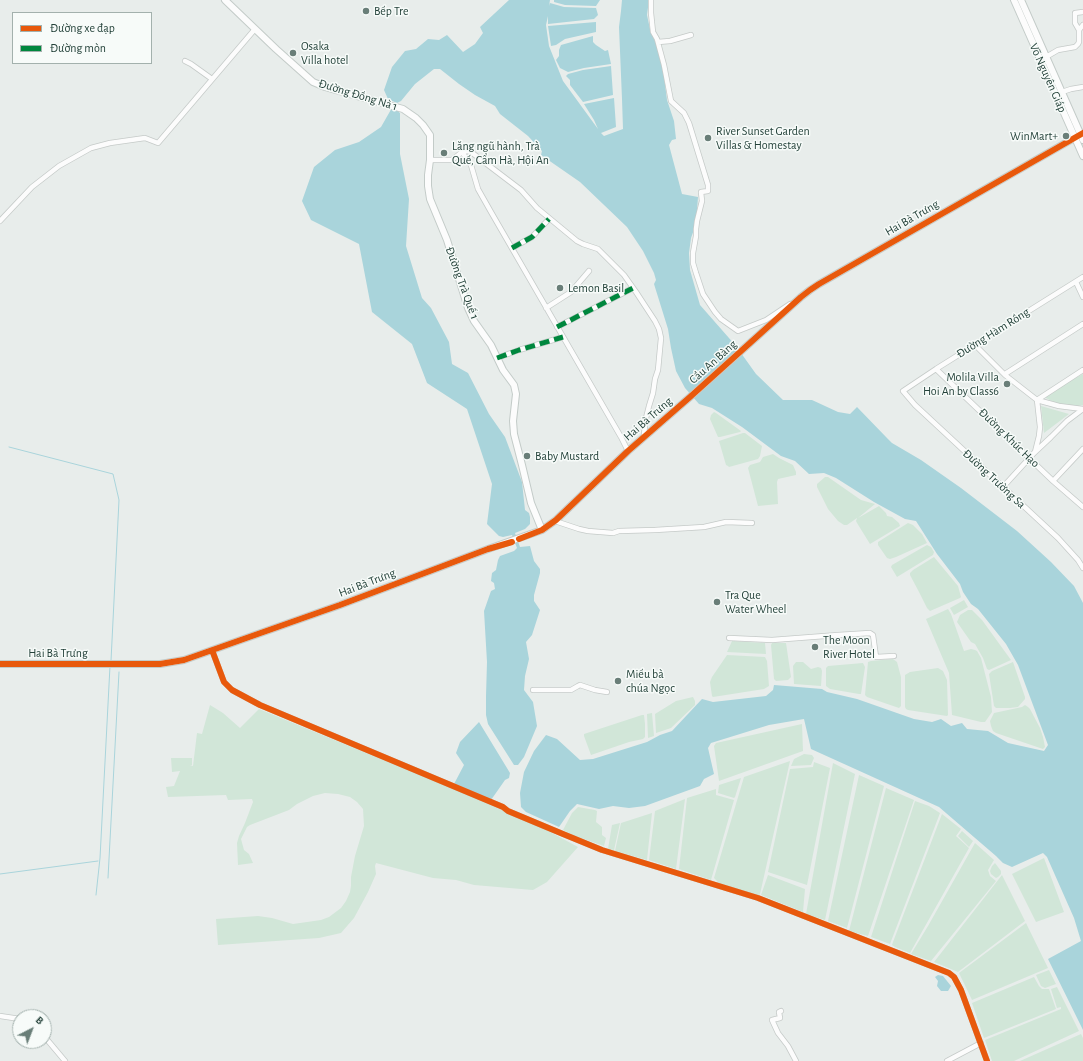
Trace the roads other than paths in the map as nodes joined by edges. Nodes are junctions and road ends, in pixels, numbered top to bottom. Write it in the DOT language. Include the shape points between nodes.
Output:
graph roads {
  1 [pos="225,0"];
  2 [pos="652,0"];
  3 [pos="1014,0"];
  4 [pos="1021,0"];
  5 [pos="1083,12"];
  6 [pos="1083,25"];
  7 [pos="255,29"];
  8 [pos="1079,30"];
  9 [pos="691,35"];
  10 [pos="658,42"];
  11 [pos="1046,57"];
  12 [pos="185,61"];
  13 [pos="212,79"];
  14 [pos="1083,87"];
  15 [pos="1062,92"];
  16 [pos="403,109"];
  17 [pos="1080,137"];
  18 [pos="462,152"];
  19 [pos="1083,156"];
  20 [pos="430,160"];
  21 [pos="549,219"];
  22 [pos="0,221"];
  23 [pos="512,248"];
  24 [pos="589,271"];
  25 [pos="1083,277"];
  26 [pos="1076,282"];
  27 [pos="633,288"];
  28 [pos="1083,297"];
  29 [pos="797,301"];
  30 [pos="546,308"];
  31 [pos="1083,324"];
  32 [pos="557,327"];
  33 [pos="563,337"];
  34 [pos="750,343"];
  35 [pos="976,345"];
  36 [pos="497,358"];
  37 [pos="936,369"];
  38 [pos="1083,370"];
  39 [pos="1005,374"];
  40 [pos="903,391"];
  41 [pos="690,397"];
  42 [pos="1037,400"];
  43 [pos="1083,409"];
  44 [pos="645,437"];
  45 [pos="1083,449"];
  46 [pos="628,451"];
  47 [pos="1034,453"];
  48 [pos="1030,458"];
  49 [pos="1053,481"];
  50 [pos="1003,487"];
  51 [pos="1083,507"];
  52 [pos="556,520"];
  53 [pos="752,523"];
  54 [pos="542,530"];
  55 [pos="1083,568"];
  56 [pos="730,638"];
  57 [pos="212,650"];
  58 [pos="894,656"];
  59 [pos="0,664"];
  60 [pos="532,690"];
  61 [pos="607,692"];
  62 [pos="782,1010"];
  63 [pos="0,1016"];
  64 [pos="12,1018"];
  65 [pos="981,1043"];
  66 [pos="52,1046"];
  67 [pos="65,1061"];
  68 [pos="796,1061"];
  69 [pos="947,1061"];
  70 [pos="987,1061"];
  1 -- 7 [label="street, Đường Đồng Nà 1"];
  2 -- 10 [label="street" via="650,13 653,32"];
  3 -- 17 [label="street, Võ Nguyên Giáp"];
  4 -- 11 [label="street, Võ Nguyên Giáp"];
  5 -- 8 [label="street" via="1075,13 1075,23"];
  6 -- 8 [label="street"];
  7 -- 13 [label="street"];
  7 -- 16 [label="street, Đường Đồng Nà 1" via="313,82"];
  8 -- 11 [label="street" via="1077,45 1058,50"];
  9 -- 10 [label="street"];
  10 -- 29 [label="street" via="671,101 684,113 689,123 708,184 708,191 701,192 702,201 693,253 693,263 703,294 721,319 738,331 766,320"];
  11 -- 15 [label="street, Võ Nguyên Giáp"];
  12 -- 13 [label="street"];
  13 -- 22 [label="street" via="158,143 145,138 91,148 59,166 32,187"];
  14 -- 15 [label="street"];
  15 -- 17 [label="street, Võ Nguyên Giáp"];
  16 -- 20 [label="street, Đường Trà Quế 1" via="424,125 430,135"];
  17 -- 19 [label="street, Võ Nguyên Giáp"];
  17 -- 29 [label="street, Hai Bà Trưng" via="819,284"];
  18 -- 20 [label="street" via="452,160"];
  18 -- 21 [label="street" via="468,151 477,156 521,190"];
  18 -- 23 [label="street" via="471,165 478,189"];
  20 -- 36 [label="street, Đường Trà Quế 1" via="430,199 468,308"];
  21 -- 23 [label="street" via="532,237"];
  21 -- 27 [label="street" via="577,241 598,249"];
  23 -- 30 [label="street"];
  24 -- 30 [label="street" via="571,292"];
  25 -- 26 [label="street, Đường Hàm Rồng"];
  26 -- 28 [label="street"];
  26 -- 35 [label="street, Đường Hàm Rồng"];
  27 -- 32 [label="street"];
  27 -- 44 [label="street" via="659,328 661,338 658,370 646,418"];
  29 -- 34 [label="street, Hai Bà Trưng"];
  30 -- 32 [label="street"];
  31 -- 39 [label="street"];
  32 -- 33 [label="street"];
  33 -- 36 [label="street"];
  33 -- 46 [label="street"];
  34 -- 41 [label="street, Cầu An Bàng"];
  35 -- 37 [label="street, Đường Hàm Rồng"];
  35 -- 39 [label="street"];
  36 -- 54 [label="street, Đường Trà Quế 1" via="514,385 514,434 531,504"];
  37 -- 40 [label="street, Đường Hàm Rồng"];
  37 -- 48 [label="street, Đường Khúc Hạo"];
  38 -- 42 [label="street"];
  39 -- 42 [label="street"];
  40 -- 50 [label="street, Đường Trường Sa"];
  41 -- 44 [label="street, Hai Bà Trưng"];
  42 -- 43 [label="street"];
  42 -- 47 [label="street" via="1040,436"];
  43 -- 47 [label="street"];
  44 -- 46 [label="street, Hai Bà Trưng"];
  45 -- 49 [label="street"];
  46 -- 52 [label="street, Hai Bà Trưng"];
  47 -- 48 [label="street"];
  48 -- 49 [label="street, Đường Khúc Hạo"];
  48 -- 50 [label="street"];
  49 -- 51 [label="street, Đường Khúc Hạo"];
  50 -- 55 [label="street, Đường Trường Sa" via="1058,538"];
  52 -- 53 [label="street" via="579,529 613,533 704,527 726,522"];
  52 -- 54 [label="street, Hai Bà Trưng"];
  54 -- 57 [label="street, Hai Bà Trưng"];
  56 -- 58 [label="street" via="772,640 870,633 873,635 876,657"];
  57 -- 59 [label="street, Hai Bà Trưng" via="184,660 160,664"];
  57 -- 65 [label="street" via="224,682 232,690 260,705 602,850 758,898 949,973 961,990"];
  60 -- 61 [label="street" via="571,690 580,685"];
  62 -- 68 [label="street" via="779,1012 780,1018 772,1020"];
  63 -- 64 [label="street"];
  65 -- 69 [label="street"];
  65 -- 70 [label="street"];
  66 -- 67 [label="street"];
}
